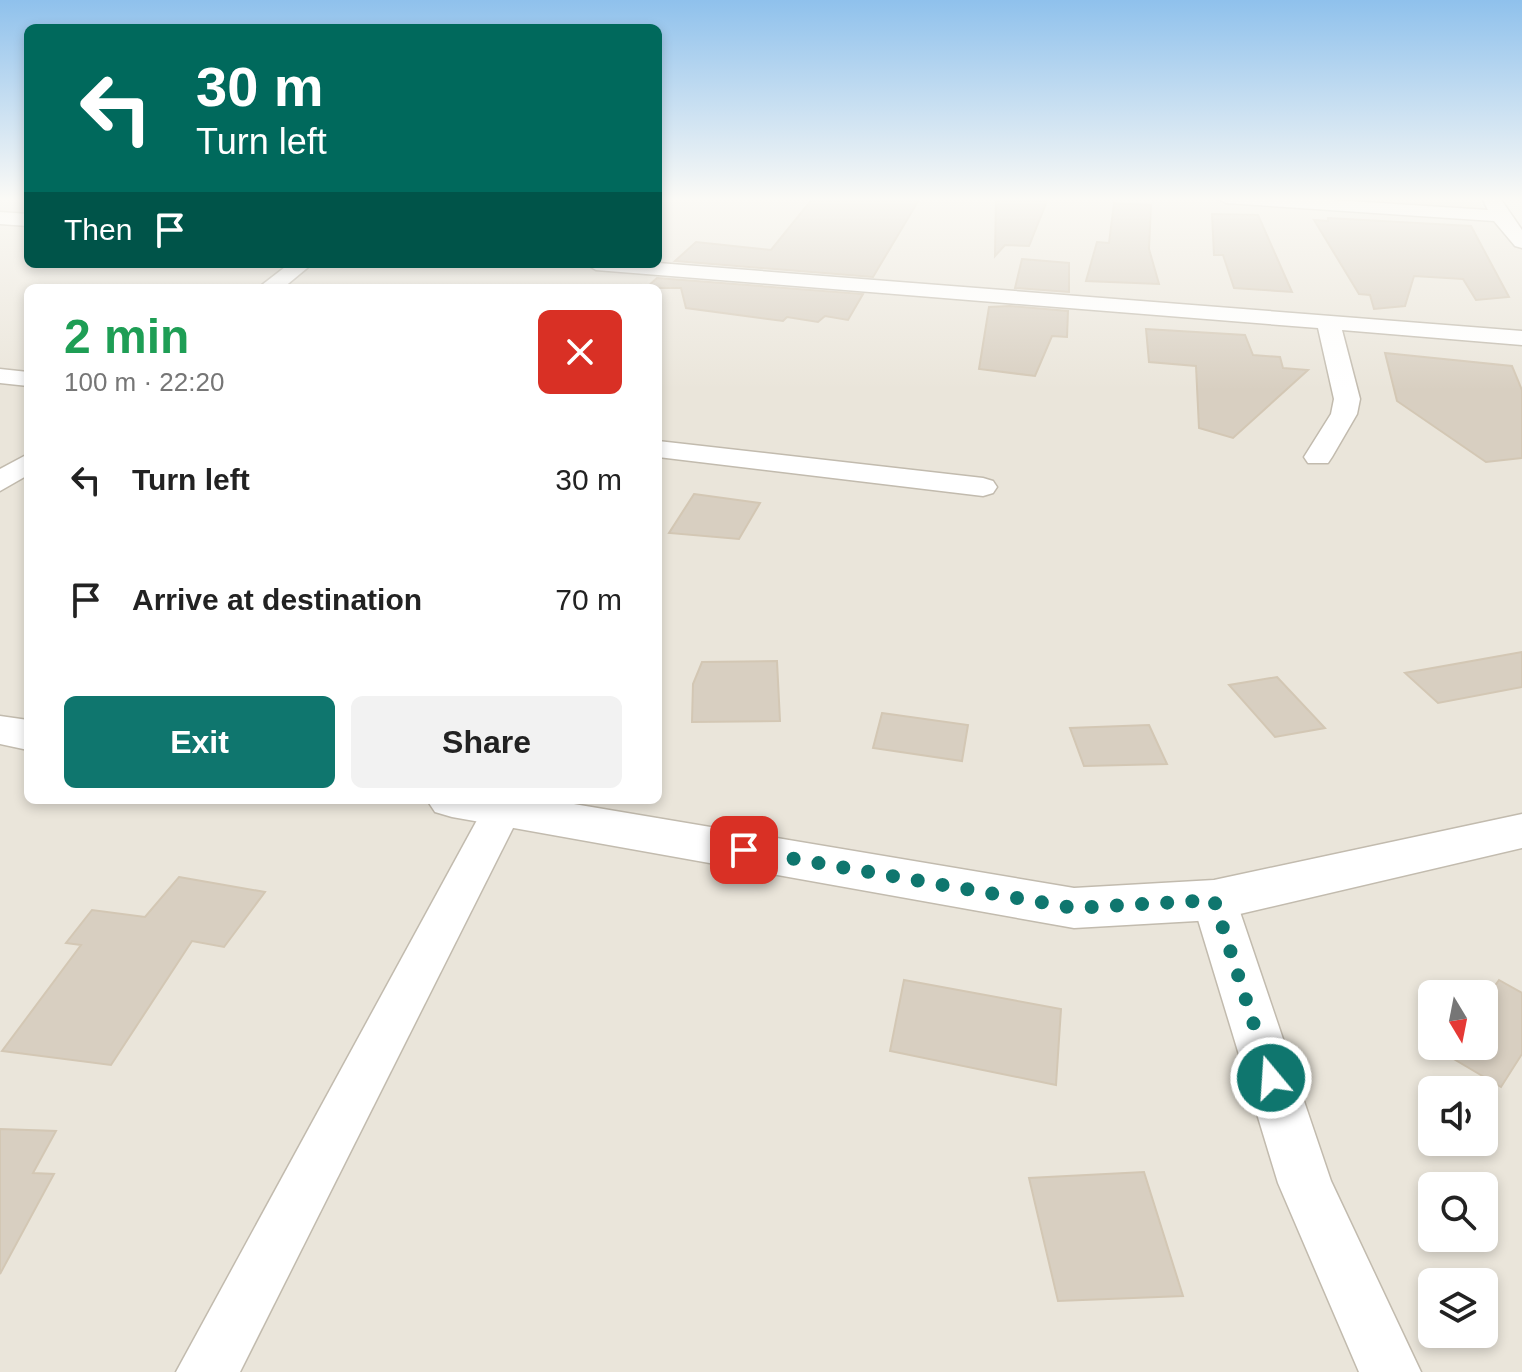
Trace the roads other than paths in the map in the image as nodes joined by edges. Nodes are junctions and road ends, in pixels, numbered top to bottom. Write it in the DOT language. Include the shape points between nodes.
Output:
graph roads {
  1 [pos="296,268"];
  2 [pos="647,268"];
  3 [pos="274,284"];
  4 [pos="1328,321"];
  5 [pos="1522,338"];
  6 [pos="0,376"];
  7 [pos="24,379"];
  8 [pos="662,449"];
  9 [pos="1318,457"];
  10 [pos="24,465"];
  11 [pos="0,482"];
  12 [pos="983,487"];
  13 [pos="0,730"];
  14 [pos="24,734"];
  15 [pos="478,804"];
  16 [pos="503,808"];
  17 [pos="1522,831"];
  18 [pos="1214,900"];
  19 [pos="207,1372"];
  20 [pos="1390,1372"];
  1 -- 3 [label="street"];
  2 -- 4 [label="street"];
  4 -- 5 [label="street"];
  4 -- 9 [label="street" via="1347,399 1344,414"];
  6 -- 7 [label="street"];
  8 -- 12 [label="street"];
  10 -- 11 [label="street"];
  13 -- 14 [label="street"];
  15 -- 16 [label="street"];
  16 -- 18 [label="street" via="1074,908"];
  16 -- 19 [label="street"];
  17 -- 18 [label="street"];
  18 -- 20 [label="street" via="1305,1183"];
}
